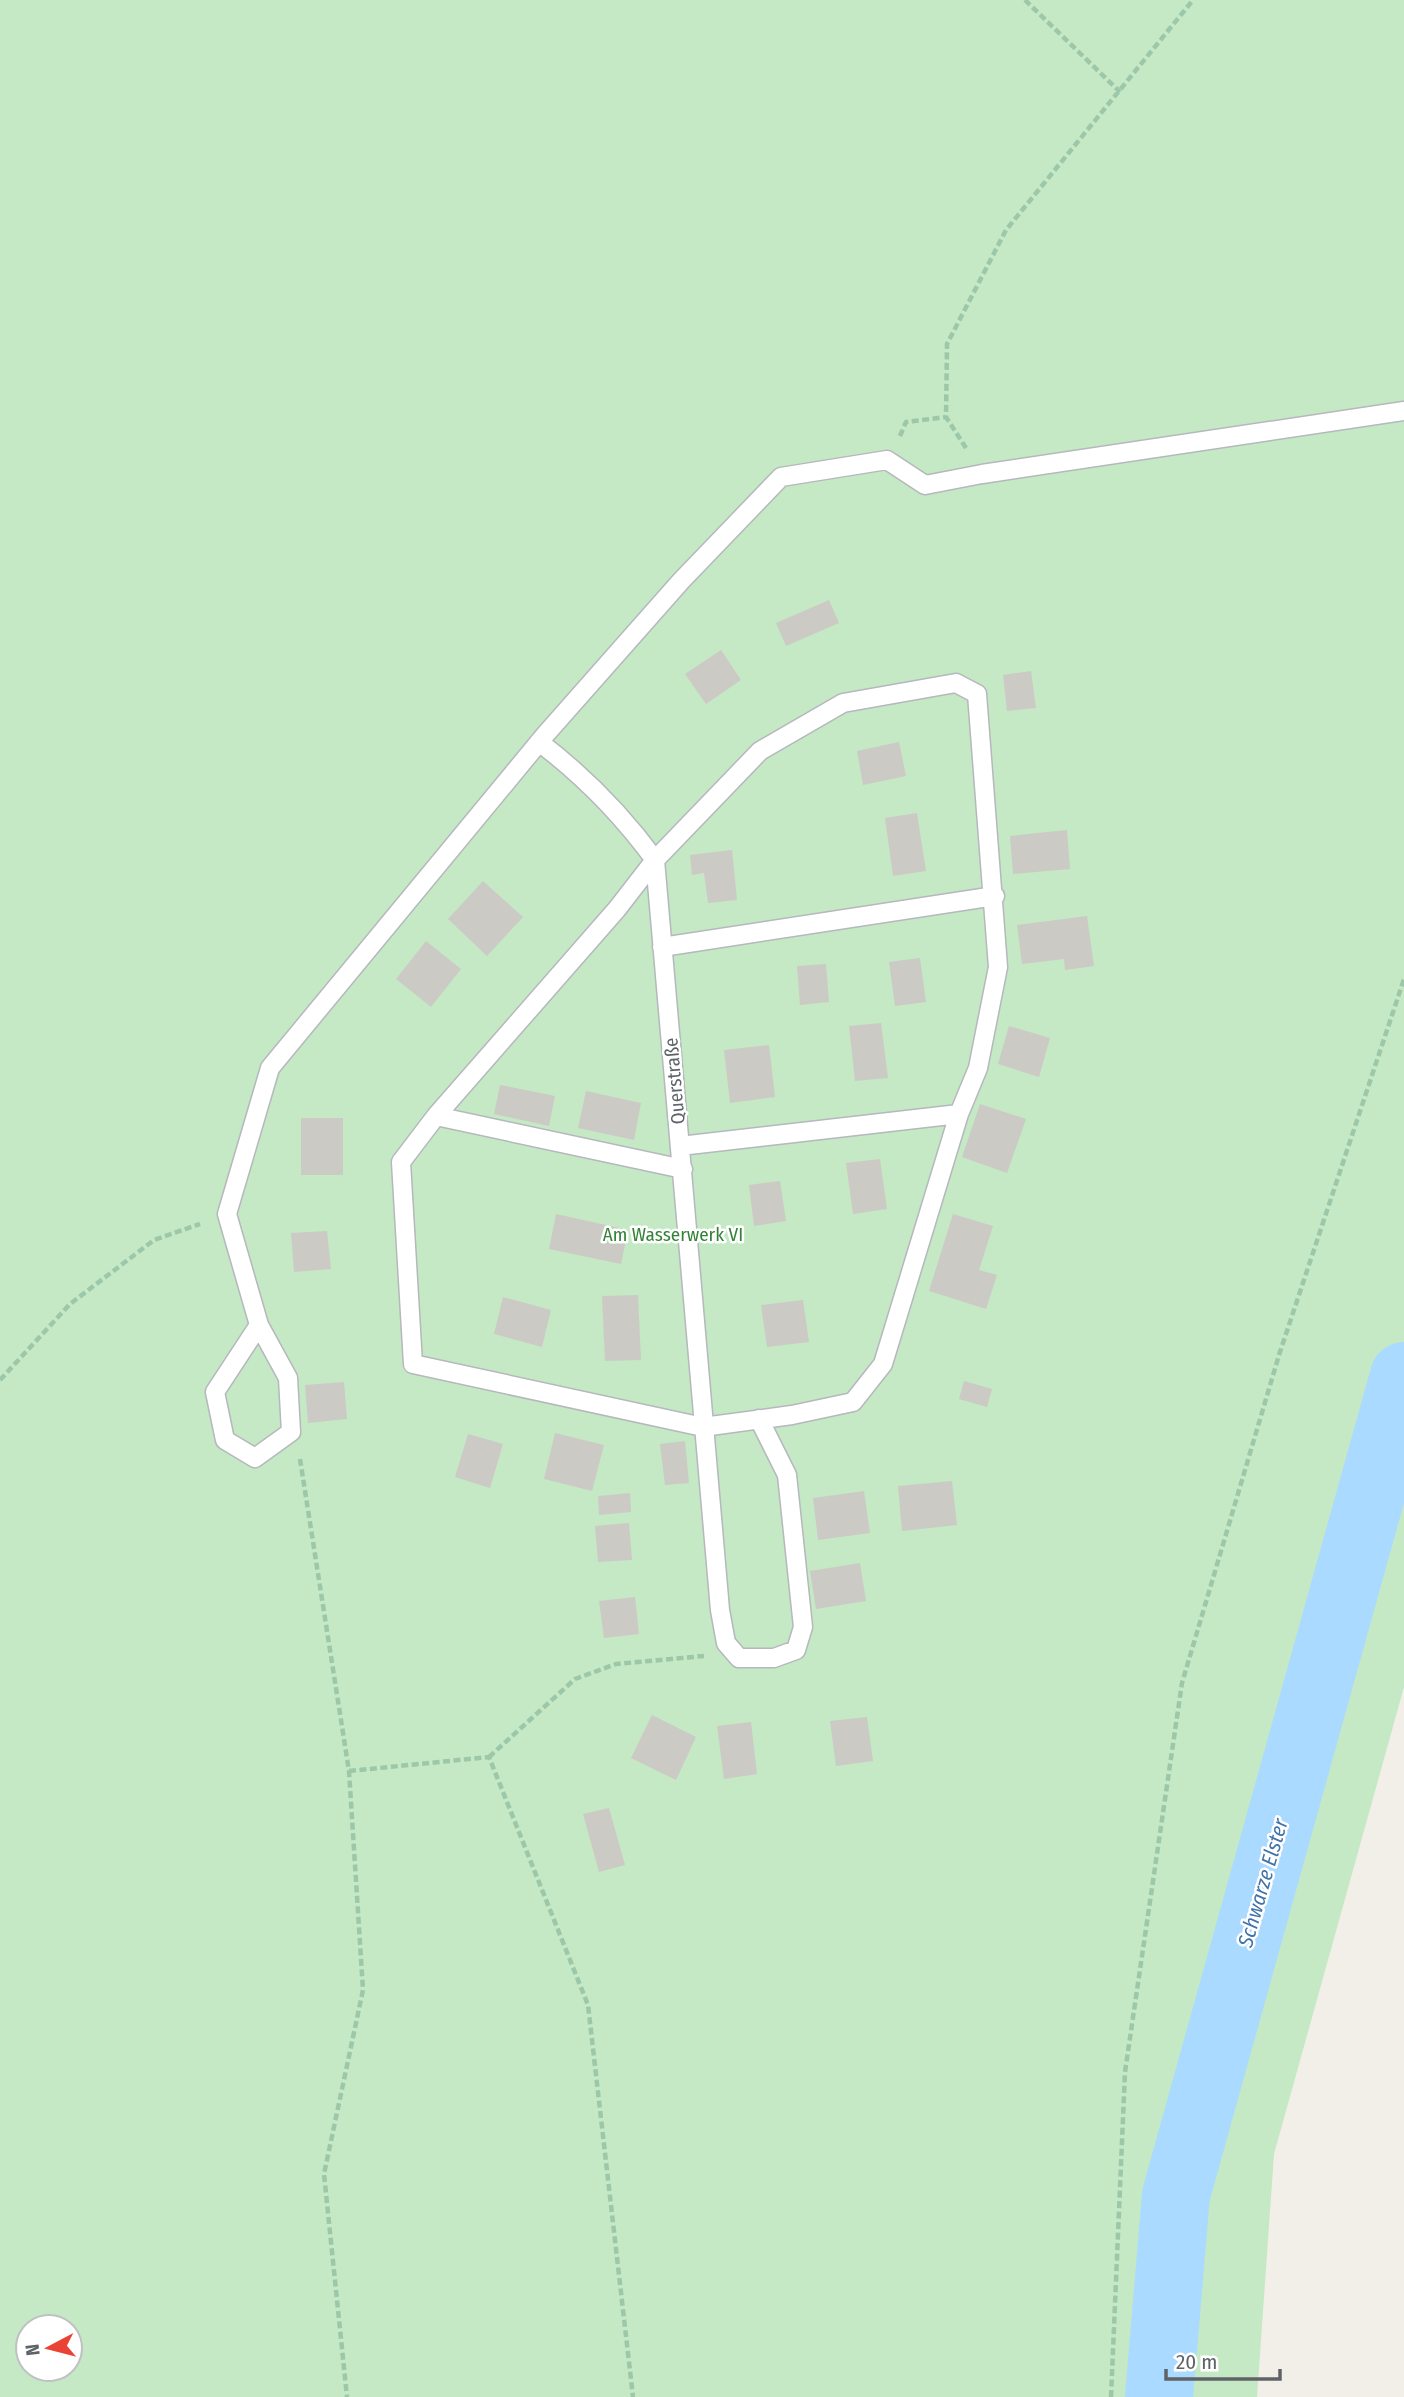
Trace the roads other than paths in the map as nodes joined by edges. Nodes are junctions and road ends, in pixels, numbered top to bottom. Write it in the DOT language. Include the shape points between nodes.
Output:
graph roads {
  1 [pos="1404,411"];
  2 [pos="539,742"];
  3 [pos="655,860"];
  4 [pos="995,896"];
  5 [pos="662,947"];
  6 [pos="959,1114"];
  7 [pos="436,1116"];
  8 [pos="680,1146"];
  9 [pos="682,1169"];
  10 [pos="259,1325"];
  11 [pos="759,1419"];
  12 [pos="703,1427"];
  1 -- 2 [label="lane" via="925,485 887,460 781,477 681,581"];
  2 -- 3 [label="lane" via="632,828"];
  2 -- 10 [label="lane" via="270,1068 227,1214"];
  3 -- 4 [label="lane" via="760,751 843,703 956,684 977,694"];
  3 -- 5 [label="lane, Querstraße"];
  3 -- 7 [label="lane"];
  4 -- 5 [label="lane"];
  4 -- 6 [label="lane" via="998,967 978,1068"];
  5 -- 8 [label="lane, Querstraße"];
  6 -- 8 [label="lane"];
  6 -- 11 [label="lane" via="883,1364 853,1402"];
  7 -- 9 [label="lane"];
  7 -- 12 [label="lane" via="401,1161 413,1364"];
  8 -- 9 [label="lane, Querstraße"];
  9 -- 12 [label="lane, Querstraße"];
  10 -- 10 [label="lane" via="288,1378 291,1432 255,1458 225,1440 215,1392"];
  11 -- 12 [label="lane"];
  11 -- 12 [label="lane, Querstraße" via="788,1475 803,1627 796,1650 774,1658 740,1658 726,1643"];
}
